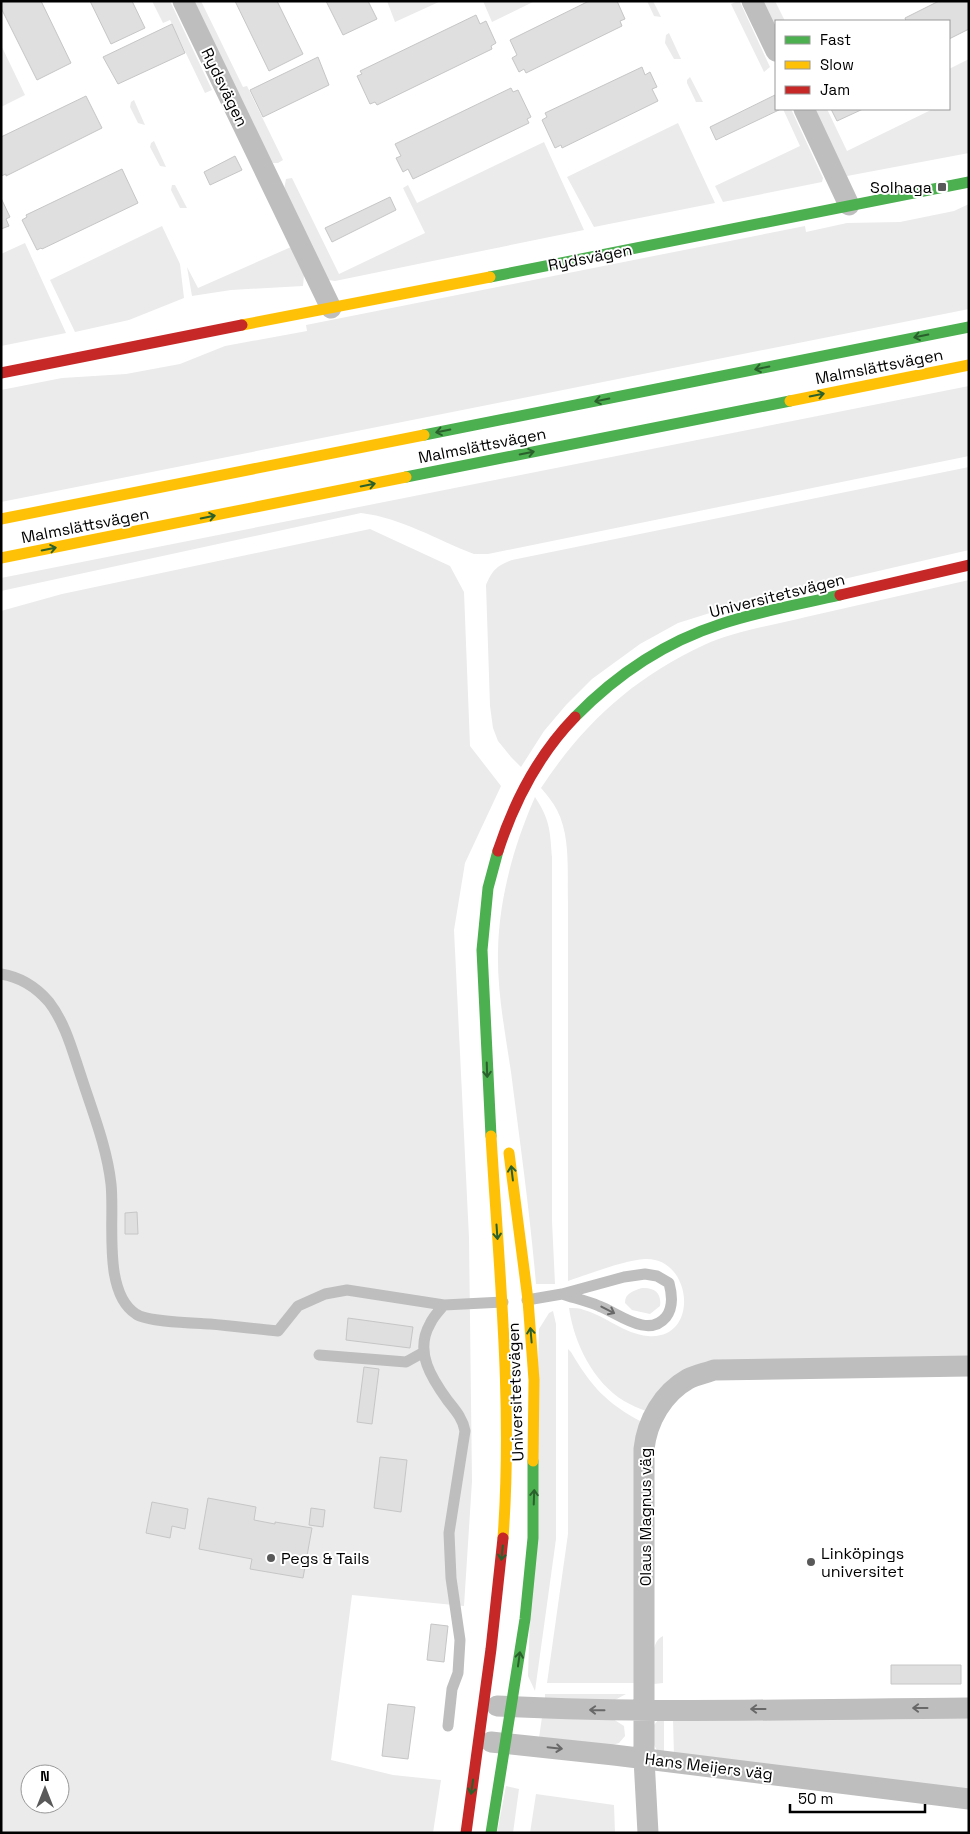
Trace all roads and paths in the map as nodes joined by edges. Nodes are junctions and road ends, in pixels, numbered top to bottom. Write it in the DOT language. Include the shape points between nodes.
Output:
graph roads {
  1 [pos="183,1"];
  2 [pos="752,1"];
  3 [pos="775,49"];
  4 [pos="804,110"];
  5 [pos="969,182"];
  6 [pos="848,205"];
  7 [pos="331,308"];
  8 [pos="969,327"];
  9 [pos="969,365"];
  10 [pos="1,373"];
  11 [pos="1,519"];
  12 [pos="1,558"];
  13 [pos="969,565"];
  14 [pos="482,951"];
  15 [pos="1,974"];
  16 [pos="500,1085"];
  17 [pos="508,1143"];
  18 [pos="562,1294"];
  19 [pos="515,1301"];
  20 [pos="444,1305"];
  21 [pos="424,1352"];
  22 [pos="319,1355"];
  23 [pos="969,1366"];
  24 [pos="483,1705"];
  25 [pos="512,1707"];
  26 [pos="969,1708"];
  27 [pos="645,1711"];
  28 [pos="448,1726"];
  29 [pos="478,1741"];
  30 [pos="506,1744"];
  31 [pos="644,1759"];
  32 [pos="969,1799"];
  33 [pos="466,1833"];
  34 [pos="491,1833"];
  35 [pos="648,1833"];
  1 -- 7 [label="street, Rydsvägen"];
  2 -- 3 [label="street"];
  4 -- 6 [label="street"];
  5 -- 6 [label="main road, Rydsvägen"];
  6 -- 7 [label="main road, Rydsvägen"];
  7 -- 10 [label="main road, Rydsvägen"];
  8 -- 11 [label="main road, Malmslättsvägen, one-way"];
  12 -- 9 [label="main road, Malmslättsvägen, one-way"];
  13 -- 14 [label="main road, Universitetsvägen" via="722,623 679,640 617,678 568,724 530,778 504,836 488,886"];
  14 -- 16 [label="main road, Universitetsvägen"];
  14 -- 19 [label="main road, Universitetsvägen, one-way" via="487,1077"];
  15 -- 20 [label="lane" via="23,980 49,1002 70,1044 108,1163 114,1272 118,1290 124,1303 136,1315 161,1321 278,1331 298,1306 325,1294 347,1290"];
  19 -- 17 [label="main road, Universitetsvägen, one-way"];
  18 -- 18 [label="lane, one-way" via="600,1306 642,1325 663,1321 672,1305 669,1283 645,1274"];
  18 -- 19 [label="lane"];
  19 -- 20 [label="lane"];
  19 -- 24 [label="main road, Universitetsvägen, one-way" via="506,1382 507,1472 503,1538"];
  25 -- 19 [label="main road, Universitetsvägen, one-way" via="525,1619 532,1538 534,1380"];
  20 -- 21 [label="lane" via="430,1324"];
  21 -- 22 [label="lane" via="406,1362"];
  21 -- 28 [label="lane" via="434,1382 463,1421 465,1431 449,1533 451,1578 460,1640 458,1673 452,1689"];
  23 -- 27 [label="street, Olaus Magnus väg" via="714,1370 688,1379 660,1404 645,1437"];
  24 -- 25 [label="street"];
  24 -- 29 [label="main road, Universitetsvägen"];
  27 -- 25 [label="street, one-way"];
  25 -- 30 [label="main road, Universitetsvägen"];
  26 -- 27 [label="street, one-way"];
  27 -- 31 [label="street, Olaus Magnus väg"];
  29 -- 30 [label="street, Hans Meijers väg"];
  29 -- 33 [label="main road, Universitetsvägen, one-way"];
  30 -- 31 [label="street, Hans Meijers väg, one-way"];
  30 -- 34 [label="main road, Universitetsvägen"];
  31 -- 32 [label="street, Hans Meijers väg"];
  31 -- 35 [label="street, Olaus Magnus väg"];
}
